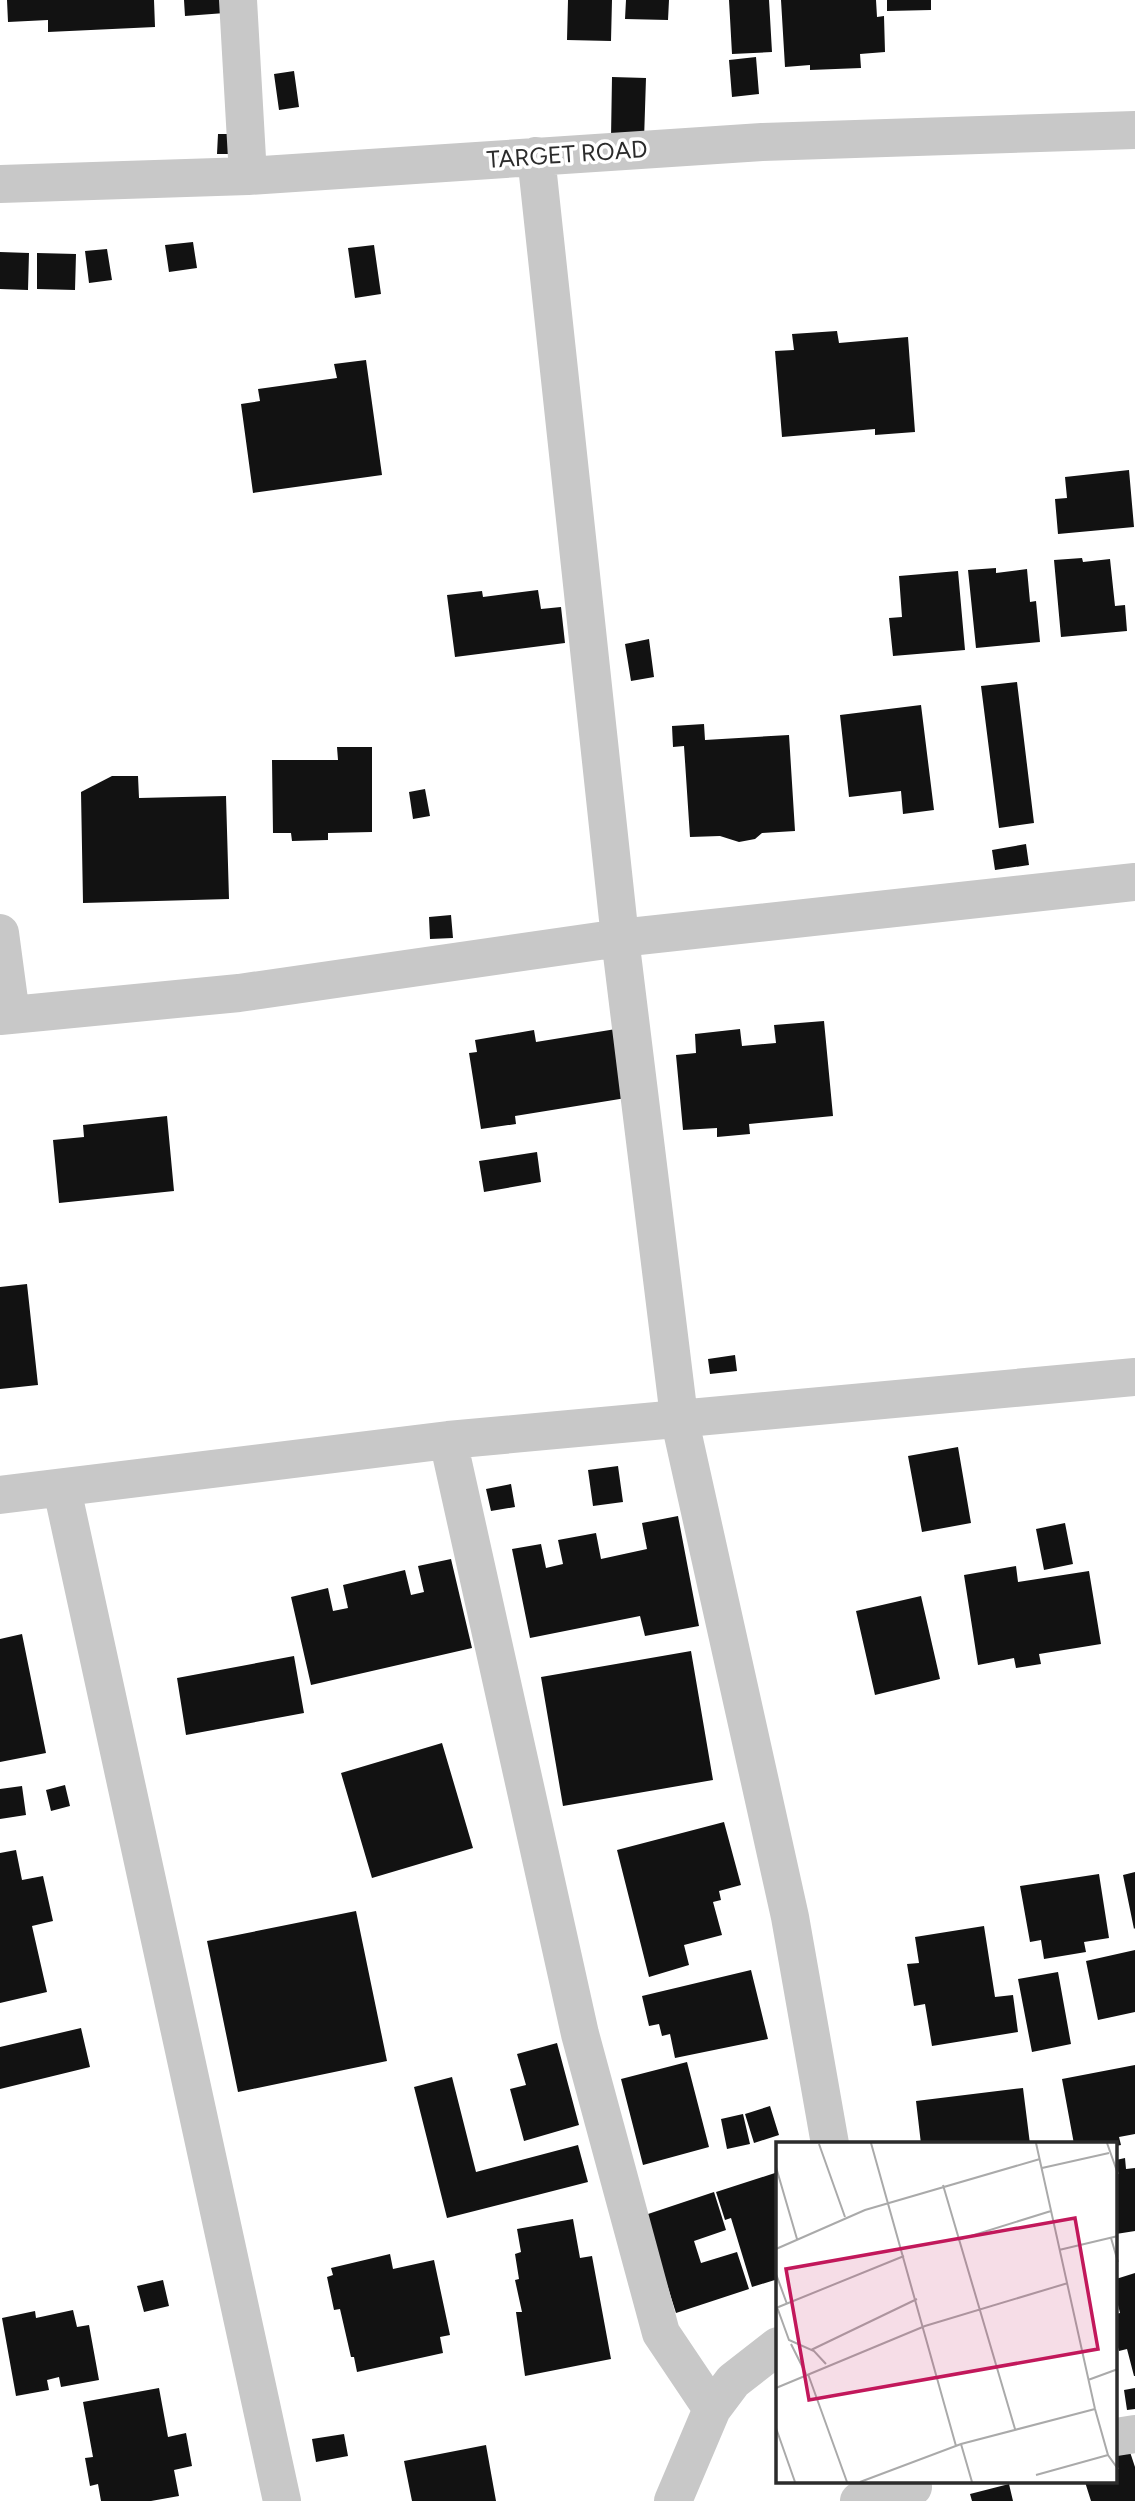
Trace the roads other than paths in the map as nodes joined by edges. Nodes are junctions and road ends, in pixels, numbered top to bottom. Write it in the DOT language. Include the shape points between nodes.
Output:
graph roads {
  1 [pos="238,0"];
  2 [pos="1135,130"];
  3 [pos="536,156"];
  4 [pos="248,176"];
  5 [pos="0,184"];
  6 [pos="1135,882"];
  7 [pos="0,933"];
  8 [pos="620,938"];
  9 [pos="5,1015"];
  10 [pos="1135,1377"];
  11 [pos="679,1417"];
  12 [pos="449,1440"];
  13 [pos="62,1489"];
  14 [pos="0,1495"];
  15 [pos="830,2142"];
  16 [pos="776,2348"];
  17 [pos="712,2409"];
  18 [pos="914,2490"];
  19 [pos="282,2501"];
  20 [pos="673,2501"];
  21 [pos="859,2501"];
  1 -- 4 [label="street"];
  2 -- 3 [label="street, TARGET ROAD" via="762,142"];
  3 -- 4 [label="street, TARGET ROAD"];
  3 -- 8 [label="street"];
  4 -- 5 [label="street, TARGET ROAD"];
  6 -- 8 [label="street"];
  7 -- 9 [label="street"];
  8 -- 9 [label="street" via="239,993"];
  8 -- 11 [label="street"];
  10 -- 11 [label="street"];
  11 -- 12 [label="street"];
  11 -- 15 [label="street" via="790,1917"];
  12 -- 13 [label="street"];
  12 -- 17 [label="street" via="580,2034 661,2333"];
  13 -- 14 [label="street"];
  13 -- 19 [label="street"];
  16 -- 17 [label="street" via="733,2381"];
  17 -- 20 [label="street"];
  18 -- 21 [label="street"];
}
